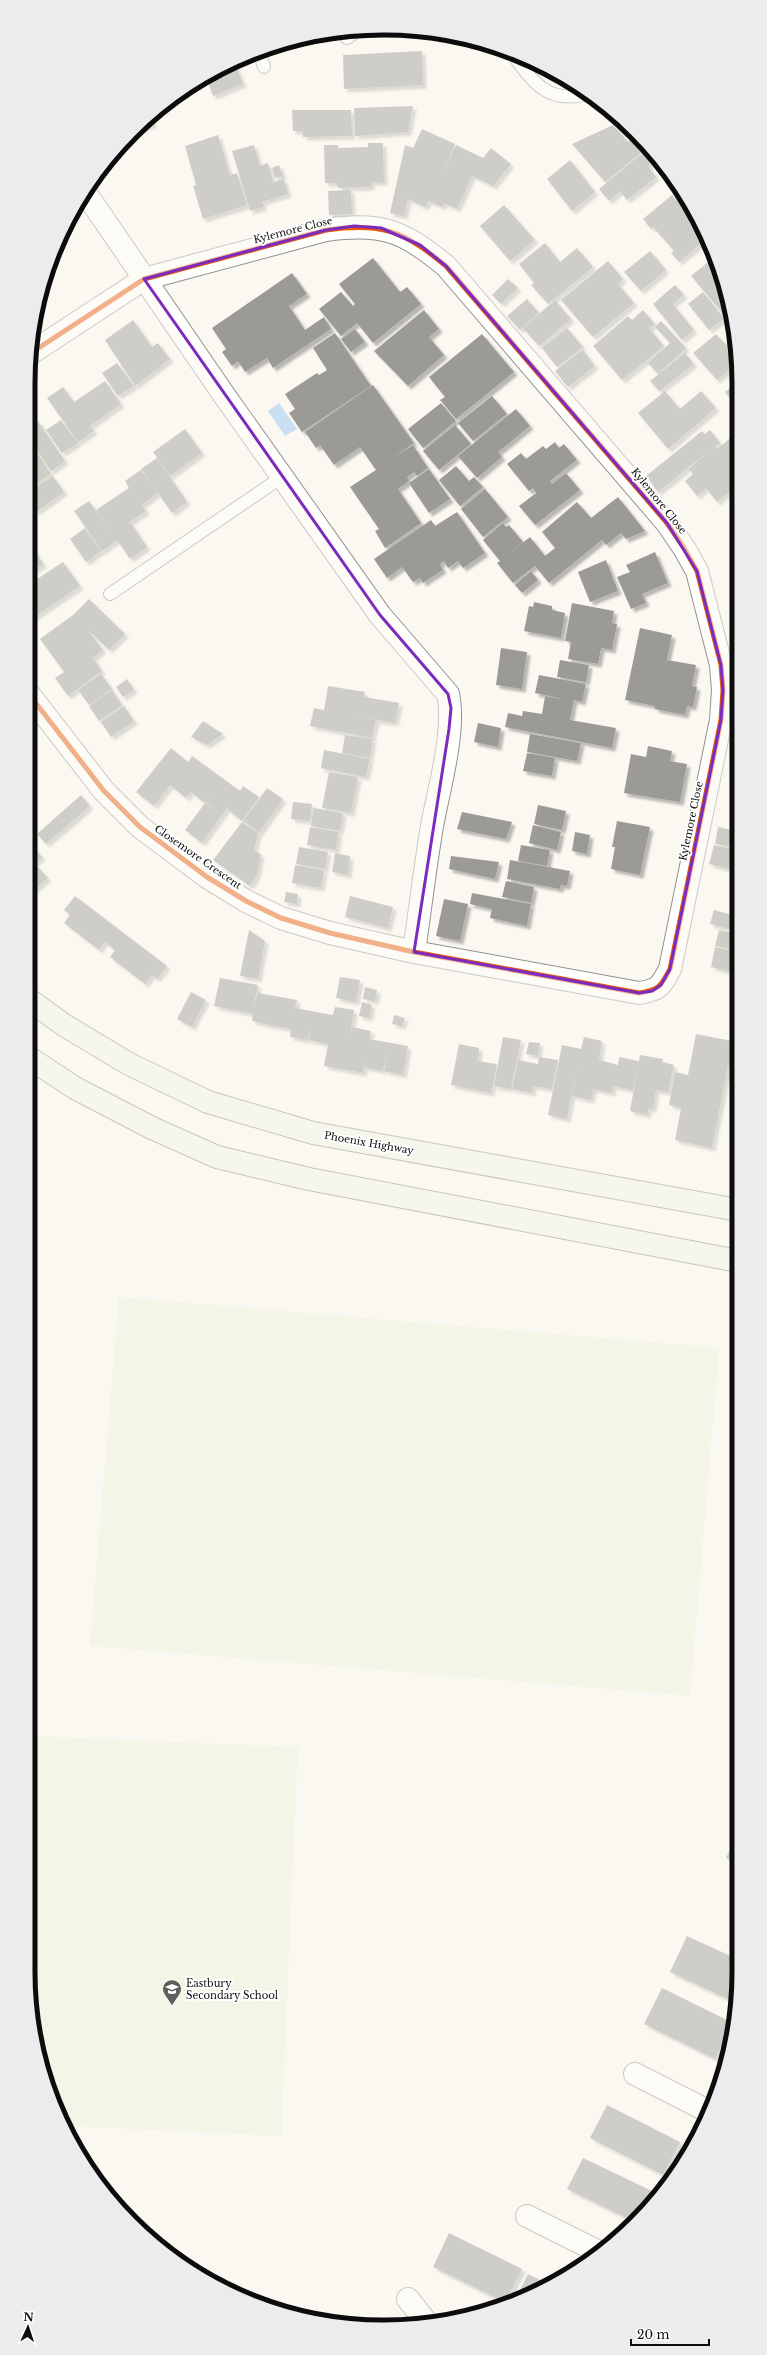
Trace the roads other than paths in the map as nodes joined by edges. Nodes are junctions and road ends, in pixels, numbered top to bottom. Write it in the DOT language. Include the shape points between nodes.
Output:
graph roads {
  1 [pos="261,57"];
  2 [pos="519,63"];
  3 [pos="264,67"];
  4 [pos="579,96"];
  5 [pos="89,198"];
  6 [pos="144,279"];
  7 [pos="37,350"];
  8 [pos="282,477"];
  9 [pos="110,594"];
  10 [pos="35,702"];
  11 [pos="414,952"];
  12 [pos="35,1004"];
  13 [pos="35,1062"];
  14 [pos="732,1209"];
  15 [pos="732,1259"];
  16 [pos="636,2074"];
  17 [pos="703,2109"];
  18 [pos="527,2216"];
  19 [pos="594,2249"];
  20 [pos="408,2299"];
  21 [pos="423,2318"];
  1 -- 3 [label="lane"];
  2 -- 4 [label="lane" via="543,90 571,97"];
  5 -- 6 [label="street"];
  6 -- 7 [label="street"];
  6 -- 8 [label="street"];
  6 -- 11 [label="street, Kylemore Close" via="326,230 354,226 381,228 420,245 446,266 667,523 697,571 721,665 721,720 670,969 661,985 652,991 639,993"];
  8 -- 9 [label="lane"];
  8 -- 11 [label="street" via="380,615 448,694 451,708 450,729"];
  10 -- 11 [label="street, Closemore Crescent" via="104,791 140,827 207,877 246,901 281,918 330,933"];
  12 -- 14 [label="main road, Phoenix Highway" via="64,1026 129,1064 208,1102 313,1133"];
  13 -- 15 [label="main road" via="74,1088 152,1128 217,1157 309,1179"];
  16 -- 17 [label="street"];
  18 -- 19 [label="street"];
  20 -- 21 [label="street"];
}
